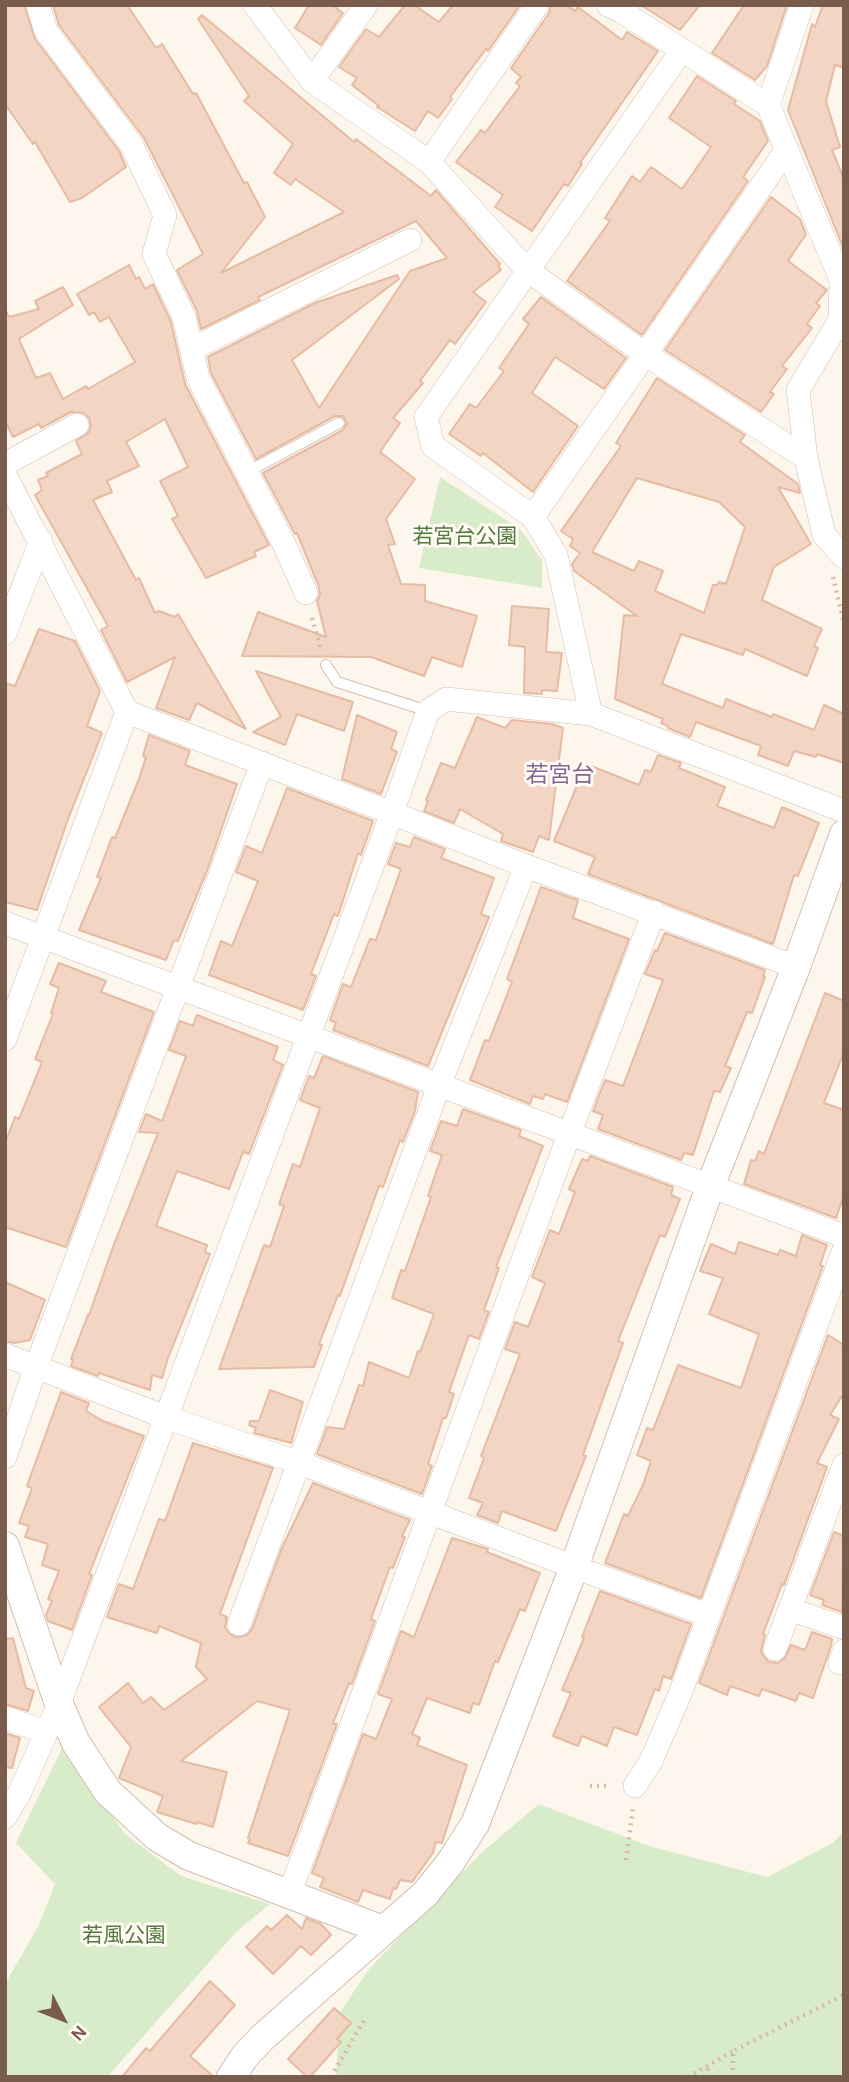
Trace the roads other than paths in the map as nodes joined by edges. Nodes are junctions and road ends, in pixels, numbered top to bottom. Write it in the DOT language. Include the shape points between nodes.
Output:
graph roads {
  1 [pos="38,5"];
  2 [pos="255,5"];
  3 [pos="366,5"];
  4 [pos="537,5"];
  5 [pos="802,5"];
  6 [pos="621,7"];
  7 [pos="682,50"];
  8 [pos="312,81"];
  9 [pos="768,105"];
  10 [pos="786,149"];
  11 [pos="429,162"];
  12 [pos="410,240"];
  13 [pos="527,270"];
  14 [pos="192,349"];
  15 [pos="645,354"];
  16 [pos="339,423"];
  17 [pos="77,425"];
  18 [pos="806,458"];
  19 [pos="5,464"];
  20 [pos="247,472"];
  21 [pos="5,475"];
  22 [pos="533,517"];
  23 [pos="41,541"];
  24 [pos="844,557"];
  25 [pos="306,593"];
  26 [pos="5,633"];
  27 [pos="326,665"];
  28 [pos="428,711"];
  29 [pos="127,712"];
  30 [pos="591,714"];
  31 [pos="261,764"];
  32 [pos="844,811"];
  33 [pos="392,813"];
  34 [pos="844,834"];
  35 [pos="526,866"];
  36 [pos="654,912"];
  37 [pos="5,923"];
  38 [pos="44,937"];
  39 [pos="796,967"];
  40 [pos="180,988"];
  41 [pos="308,1035"];
  42 [pos="5,1039"];
  43 [pos="439,1086"];
  44 [pos="570,1132"];
  45 [pos="710,1187"];
  46 [pos="844,1236"];
  47 [pos="844,1250"];
  48 [pos="5,1355"];
  49 [pos="36,1367"];
  50 [pos="165,1416"];
  51 [pos="5,1458"];
  52 [pos="300,1463"];
  53 [pos="844,1465"];
  54 [pos="431,1513"];
  55 [pos="5,1546"];
  56 [pos="574,1567"];
  57 [pos="790,1609"];
  58 [pos="708,1615"];
  59 [pos="239,1624"];
  60 [pos="844,1628"];
  61 [pos="775,1649"];
  62 [pos="59,1704"];
  63 [pos="5,1718"];
  64 [pos="46,1732"];
  65 [pos="635,1786"];
  66 [pos="5,1817"];
  67 [pos="289,1895"];
  68 [pos="383,1930"];
  69 [pos="232,2076"];
  1 -- 14 [label="street" via="46,31 131,144 165,215 154,254 184,317"];
  2 -- 8 [label="street"];
  3 -- 8 [label="street"];
  4 -- 11 [label="street"];
  5 -- 9 [label="street"];
  6 -- 7 [label="street"];
  7 -- 9 [label="street"];
  7 -- 13 [label="street"];
  8 -- 11 [label="street"];
  9 -- 10 [label="street"];
  10 -- 15 [label="street"];
  10 -- 18 [label="street" via="841,280 840,320 798,390"];
  11 -- 13 [label="street"];
  12 -- 14 [label="street"];
  13 -- 15 [label="street"];
  13 -- 22 [label="street" via="426,417 433,446"];
  14 -- 20 [label="street" via="198,378"];
  15 -- 18 [label="street"];
  15 -- 22 [label="street"];
  16 -- 20 [label="lane"];
  17 -- 19 [label="street"];
  18 -- 24 [label="street" via="824,535"];
  20 -- 25 [label="street"];
  21 -- 23 [label="street"];
  22 -- 30 [label="street" via="556,555"];
  23 -- 26 [label="street"];
  23 -- 29 [label="street"];
  27 -- 28 [label="lane" via="337,682"];
  28 -- 30 [label="street" via="446,699"];
  28 -- 33 [label="street"];
  29 -- 31 [label="street"];
  29 -- 38 [label="street"];
  30 -- 32 [label="street"];
  31 -- 33 [label="street"];
  31 -- 40 [label="street"];
  33 -- 35 [label="street"];
  33 -- 41 [label="street"];
  34 -- 39 [label="street"];
  35 -- 36 [label="street"];
  35 -- 43 [label="street"];
  36 -- 39 [label="street"];
  36 -- 44 [label="street"];
  37 -- 38 [label="street"];
  38 -- 40 [label="street"];
  38 -- 42 [label="street"];
  39 -- 45 [label="street"];
  40 -- 41 [label="street"];
  40 -- 49 [label="street"];
  41 -- 43 [label="street"];
  41 -- 50 [label="street"];
  43 -- 44 [label="street"];
  43 -- 52 [label="street"];
  44 -- 45 [label="street"];
  44 -- 54 [label="street"];
  45 -- 46 [label="street"];
  45 -- 56 [label="street"];
  47 -- 58 [label="street"];
  48 -- 49 [label="street"];
  49 -- 50 [label="street"];
  49 -- 51 [label="street"];
  50 -- 52 [label="street"];
  50 -- 62 [label="street"];
  52 -- 54 [label="street"];
  52 -- 59 [label="street"];
  53 -- 57 [label="street"];
  54 -- 56 [label="street"];
  54 -- 67 [label="street"];
  55 -- 62 [label="street"];
  56 -- 58 [label="street"];
  56 -- 68 [label="street" via="475,1824 440,1878"];
  57 -- 60 [label="street"];
  57 -- 61 [label="street"];
  58 -- 65 [label="street" via="680,1694"];
  62 -- 64 [label="street"];
  62 -- 67 [label="street" via="82,1754 108,1791 158,1837 189,1856"];
  63 -- 64 [label="street"];
  64 -- 66 [label="street"];
  67 -- 68 [label="street"];
  68 -- 69 [label="street" via="263,2037"];
}
